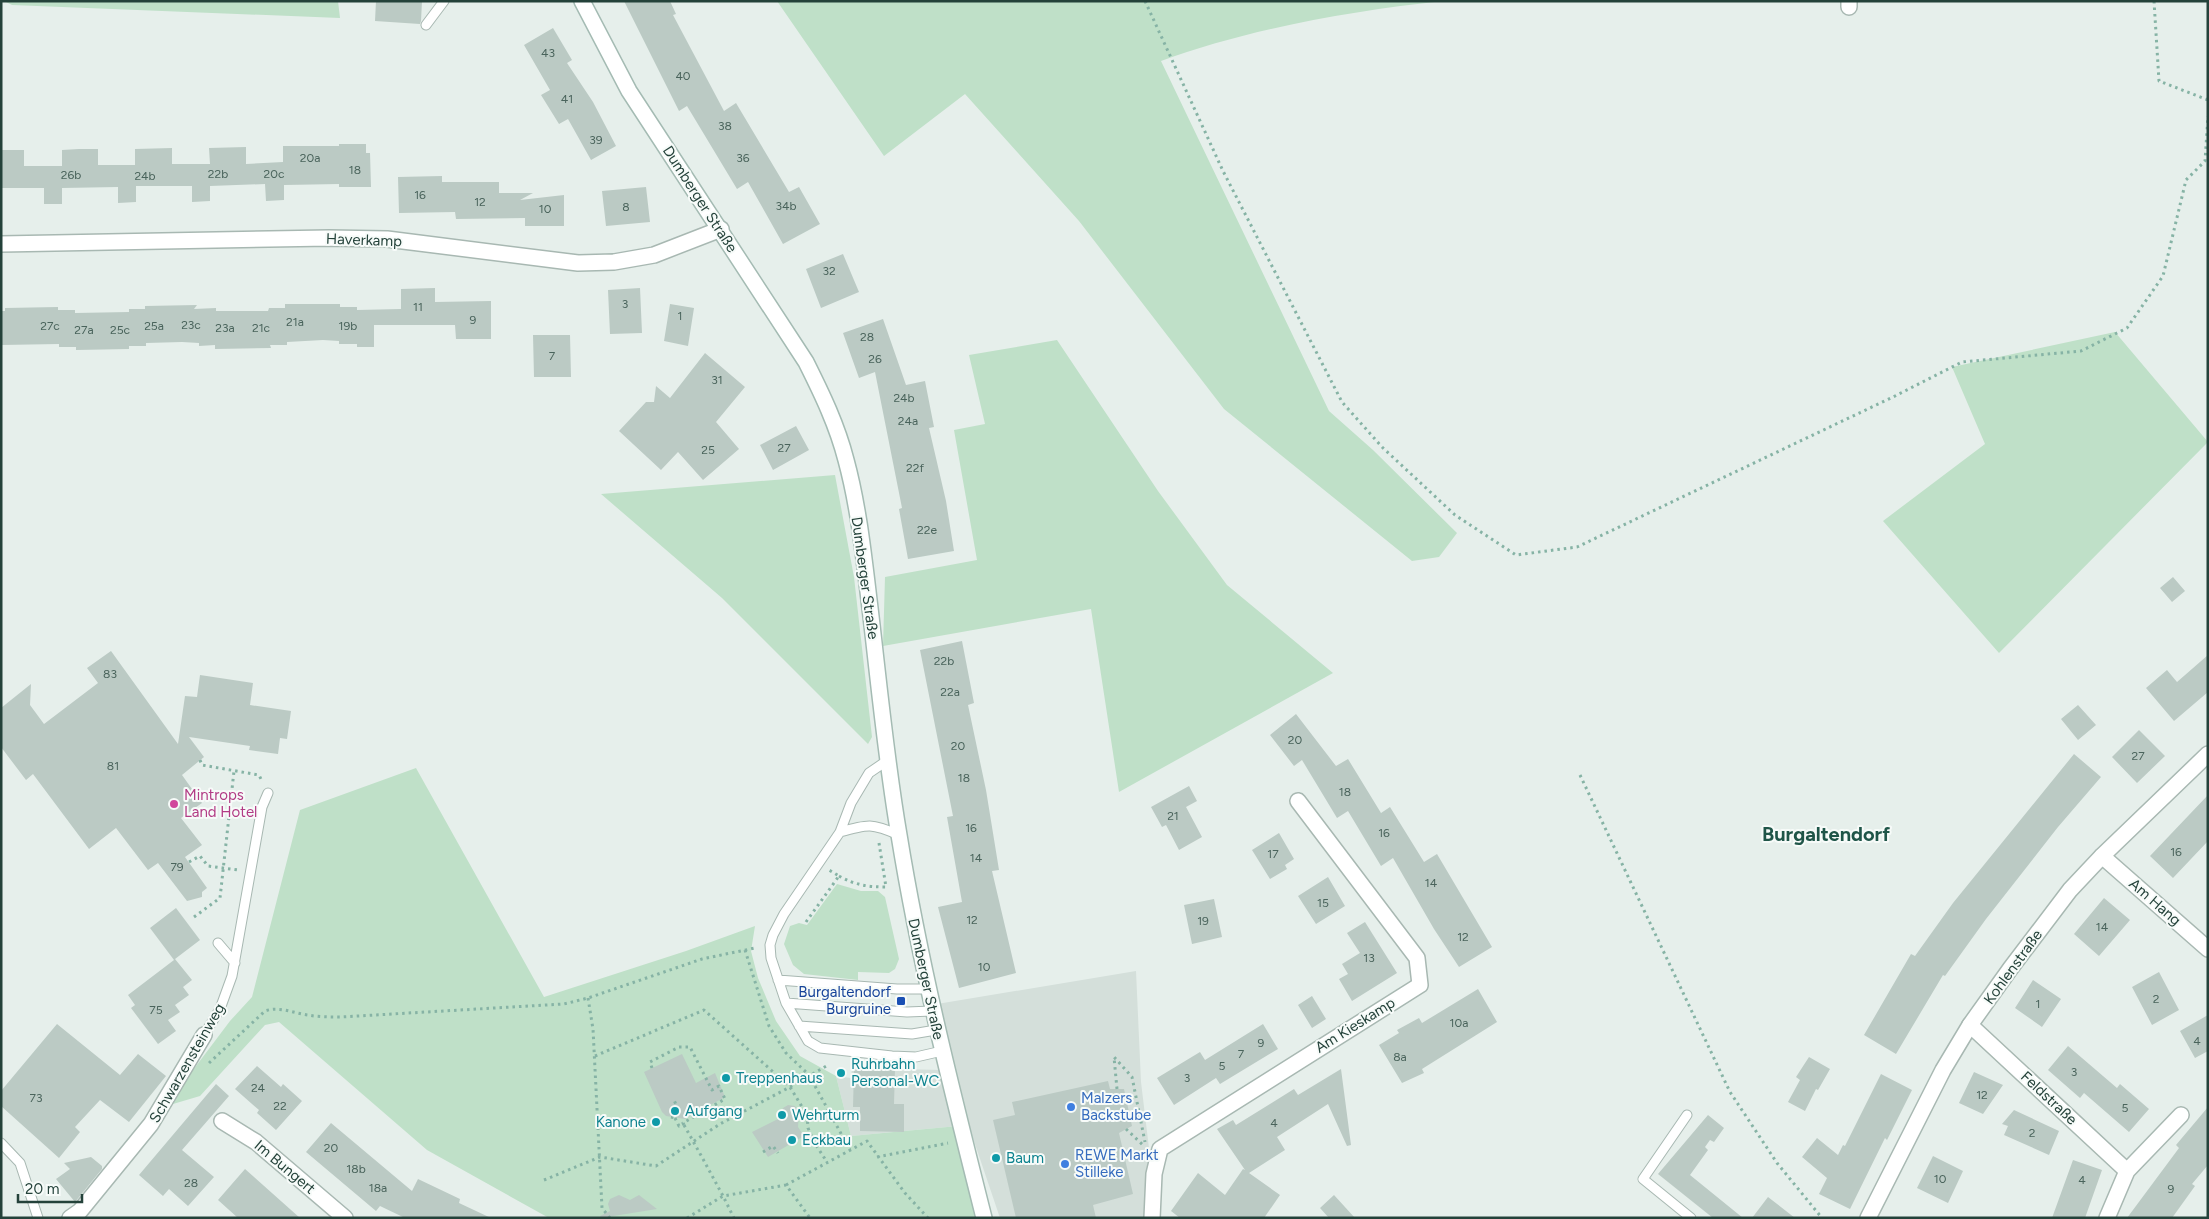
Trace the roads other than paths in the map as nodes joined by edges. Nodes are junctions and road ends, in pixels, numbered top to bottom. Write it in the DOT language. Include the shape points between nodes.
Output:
graph roads {
  1 [pos="444,1"];
  2 [pos="582,1"];
  3 [pos="426,25"];
  4 [pos="721,230"];
  5 [pos="1,244"];
  6 [pos="2208,754"];
  7 [pos="888,760"];
  8 [pos="268,793"];
  9 [pos="1298,800"];
  10 [pos="840,832"];
  11 [pos="898,835"];
  12 [pos="2102,856"];
  13 [pos="218,943"];
  14 [pos="2208,949"];
  15 [pos="235,963"];
  16 [pos="778,980"];
  17 [pos="928,989"];
  18 [pos="786,1003"];
  19 [pos="932,1011"];
  20 [pos="1970,1025"];
  21 [pos="799,1026"];
  22 [pos="936,1030"];
  23 [pos="204,1035"];
  24 [pos="942,1051"];
  25 [pos="1687,1115"];
  26 [pos="2180,1115"];
  27 [pos="222,1121"];
  28 [pos="1,1142"];
  29 [pos="2127,1171"];
  30 [pos="38,1218"];
  31 [pos="70,1218"];
  32 [pos="345,1218"];
  33 [pos="984,1218"];
  34 [pos="1152,1218"];
  35 [pos="1691,1218"];
  36 [pos="1868,1218"];
  37 [pos="2107,1218"];
  1 -- 3 [label="lane"];
  2 -- 4 [label="street, Dumberger Straße" via="629,91"];
  4 -- 5 [label="street, Haverkamp" via="654,255 614,262 578,263 387,239"];
  4 -- 7 [label="street, Dumberger Straße" via="806,362 829,408 846,460 865,566"];
  6 -- 12 [label="street, Kohlenstraße"];
  7 -- 10 [label="lane" via="869,773 850,803"];
  7 -- 11 [label="street, Dumberger Straße"];
  8 -- 15 [label="lane, Schwarzensteinweg" via="262,807"];
  9 -- 34 [label="street, Am Kieskamp" via="1417,958 1420,985 1160,1149 1154,1174"];
  10 -- 11 [label="lane" via="877,825"];
  10 -- 16 [label="lane" via="773,935 771,958"];
  11 -- 17 [label="street, Dumberger Straße"];
  12 -- 14 [label="street, Am Hang"];
  12 -- 20 [label="street, Kohlenstraße" via="2070,890"];
  13 -- 15 [label="lane"];
  15 -- 23 [label="lane, Schwarzensteinweg" via="220,1009"];
  16 -- 17 [label="lane"];
  16 -- 18 [label="lane"];
  17 -- 19 [label="street, Dumberger Straße"];
  18 -- 19 [label="lane"];
  18 -- 21 [label="lane"];
  19 -- 22 [label="street, Dumberger Straße"];
  20 -- 29 [label="street, Feldstraße"];
  20 -- 36 [label="street, Kohlenstraße" via="1943,1070"];
  21 -- 22 [label="lane" via="912,1034"];
  21 -- 24 [label="lane" via="808,1041 820,1048 916,1057"];
  22 -- 24 [label="street, Dumberger Straße"];
  23 -- 31 [label="street, Schwarzensteinweg" via="151,1124 80,1211"];
  24 -- 33 [label="street, Dumberger Straße"];
  25 -- 35 [label="lane" via="1642,1179"];
  26 -- 29 [label="street"];
  27 -- 32 [label="street, Im Bungert" via="256,1142"];
  28 -- 30 [label="lane" via="20,1163"];
  29 -- 37 [label="street"];
}
